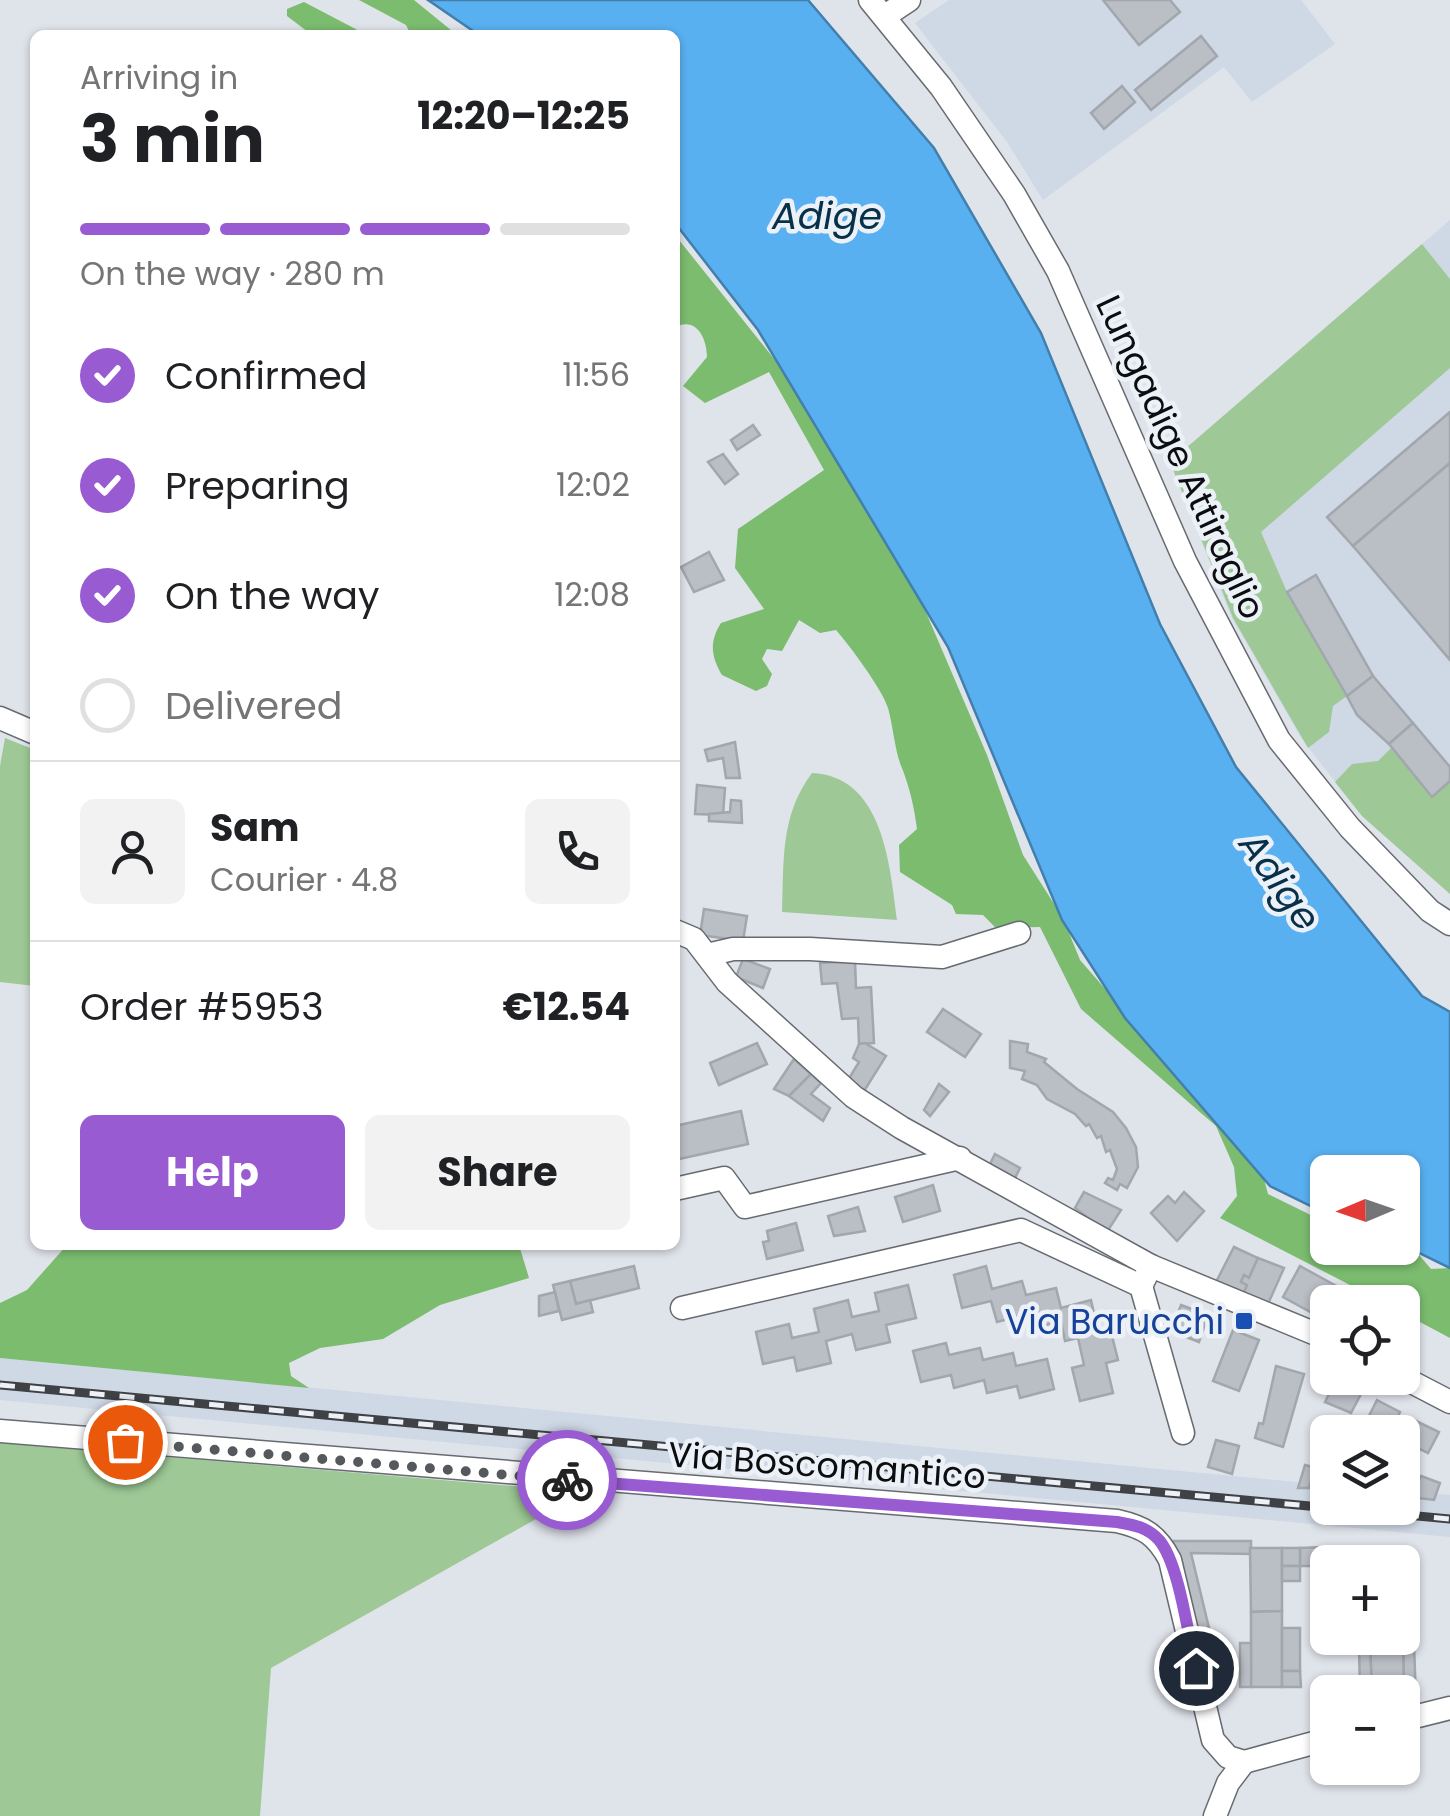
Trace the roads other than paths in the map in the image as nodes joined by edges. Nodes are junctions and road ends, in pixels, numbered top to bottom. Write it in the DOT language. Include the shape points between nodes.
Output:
graph roads {
  1 [pos="909,0"];
  2 [pos="877,8"];
  3 [pos="0,718"];
  4 [pos="30,731"];
  5 [pos="1450,924"];
  6 [pos="680,933"];
  7 [pos="1019,933"];
  8 [pos="707,955"];
  9 [pos="960,1158"];
  10 [pos="680,1188"];
  11 [pos="1146,1276"];
  12 [pos="682,1308"];
  13 [pos="1310,1333"];
  14 [pos="1420,1386"];
  15 [pos="1450,1402"];
  16 [pos="0,1432"];
  17 [pos="1183,1434"];
  18 [pos="1450,1708"];
  19 [pos="1420,1716"];
  20 [pos="1310,1744"];
  21 [pos="1244,1762"];
  22 [pos="1213,1814"];
  1 -- 2 [label="street"];
  2 -- 5 [label="street, Lungadige Attiraglio" via="1014,194 1058,271 1185,560 1278,740 1350,828"];
  3 -- 4 [label="street"];
  6 -- 8 [label="street"];
  7 -- 8 [label="street" via="942,957 810,949"];
  8 -- 9 [label="street" via="727,982 854,1097"];
  9 -- 10 [label="street" via="746,1208 724,1178"];
  9 -- 11 [label="street"];
  11 -- 12 [label="street" via="1021,1230"];
  11 -- 13 [label="street"];
  11 -- 17 [label="street"];
  14 -- 15 [label="street"];
  16 -- 21 [label="street, Via Boscomantico" via="1143,1527 1170,1560 1213,1740 1228,1757"];
  18 -- 19 [label="street"];
  20 -- 21 [label="street"];
  21 -- 22 [label="street"];
}
